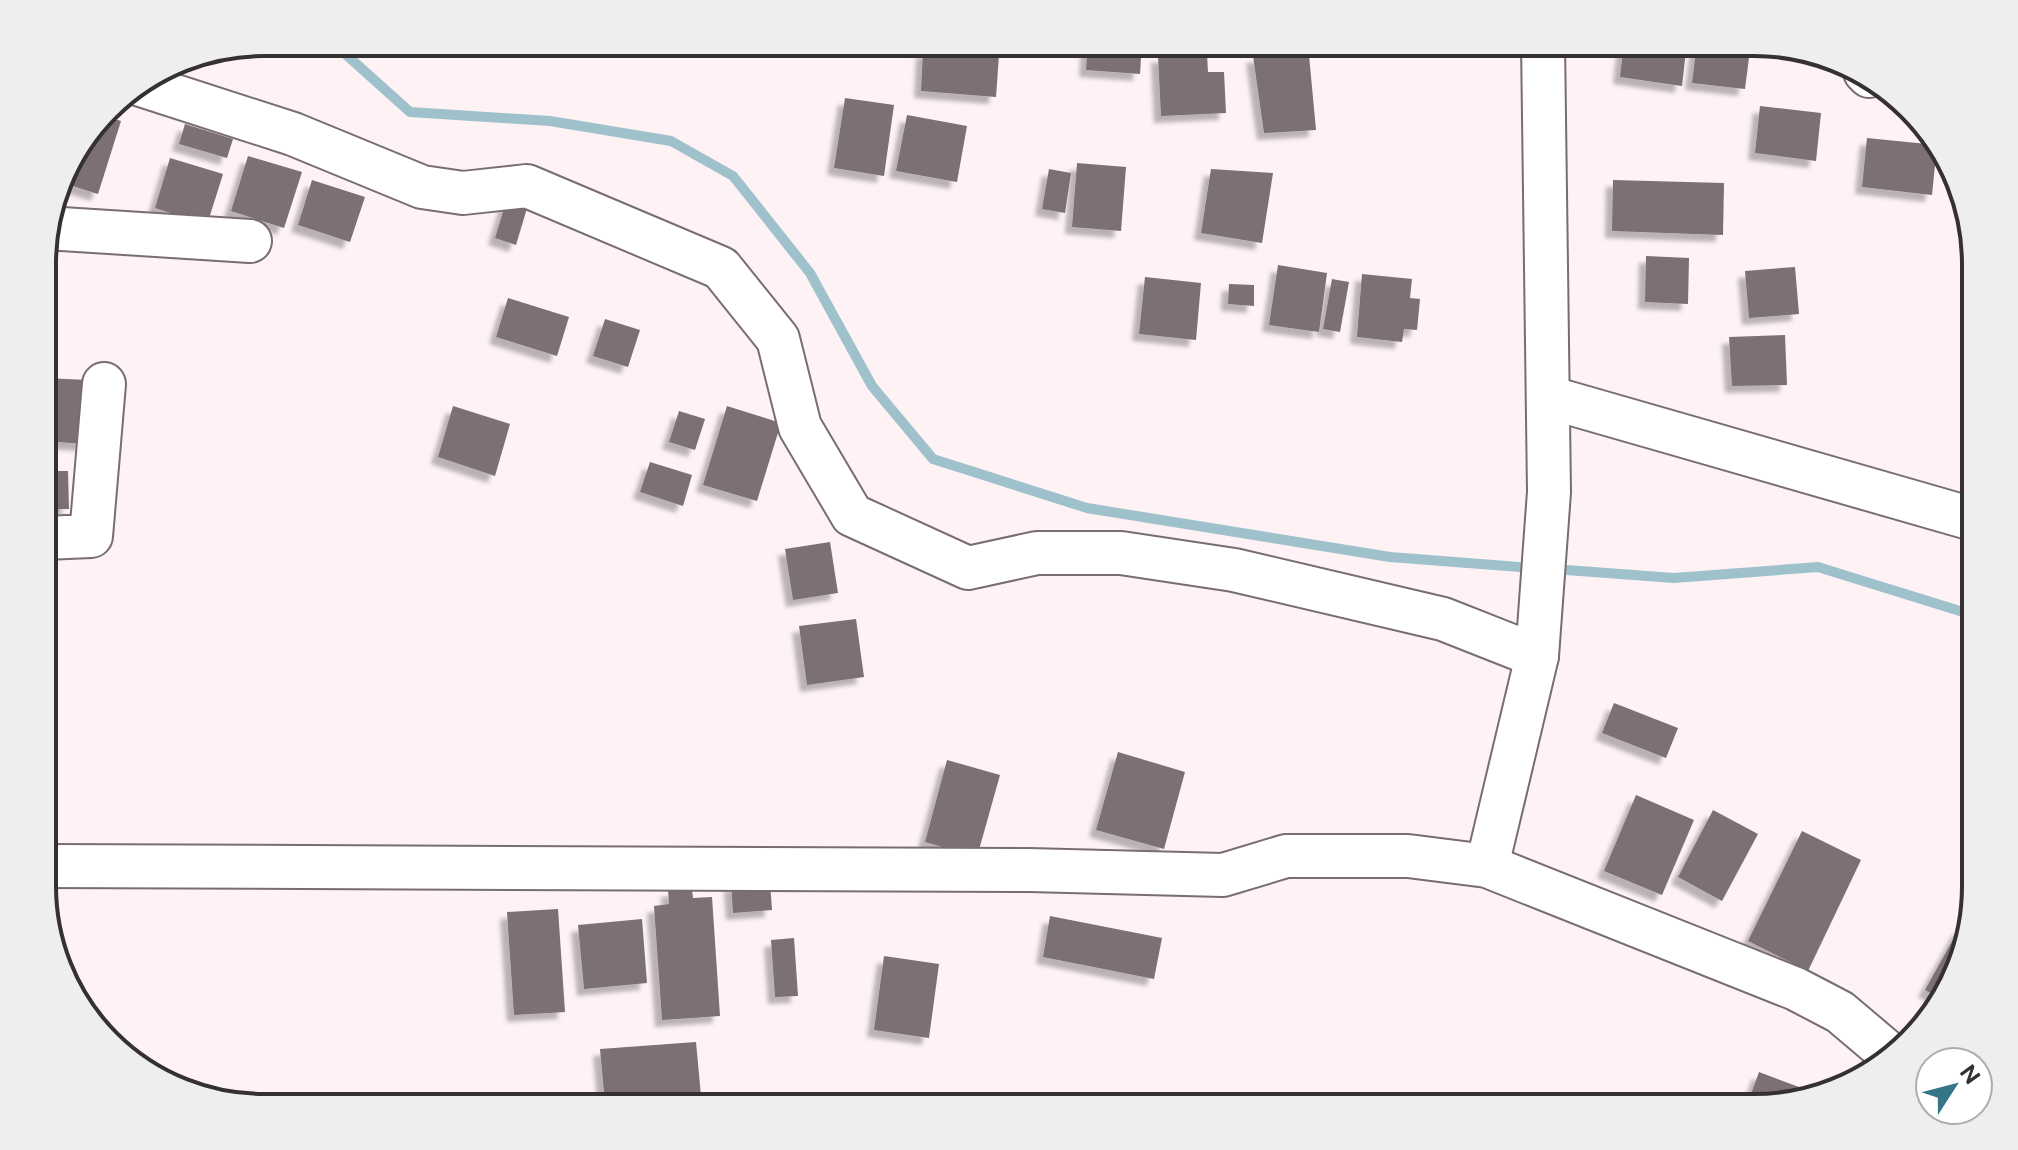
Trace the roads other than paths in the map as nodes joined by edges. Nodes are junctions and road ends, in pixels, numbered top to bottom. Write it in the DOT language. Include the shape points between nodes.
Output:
graph roads {
  1 [pos="1543,56"];
  2 [pos="153,89"];
  3 [pos="60,229"];
  4 [pos="250,241"];
  5 [pos="104,384"];
  6 [pos="1548,397"];
  7 [pos="1962,516"];
  8 [pos="56,537"];
  9 [pos="1537,656"];
  10 [pos="56,866"];
  11 [pos="1487,866"];
  12 [pos="1883,1048"];
  1 -- 6 [label="street"];
  2 -- 9 [label="street" via="293,134 422,187 463,193 527,186 721,268 778,339 800,427 852,515 968,568 1037,553 1121,553 1234,570 1432,616"];
  3 -- 4 [label="street"];
  5 -- 8 [label="street" via="91,536"];
  6 -- 7 [label="street"];
  6 -- 9 [label="street" via="1549,492"];
  9 -- 11 [label="street"];
  10 -- 11 [label="street" via="1223,875 1286,856 1347,855"];
  11 -- 12 [label="street" via="1796,989 1840,1012"];
}
